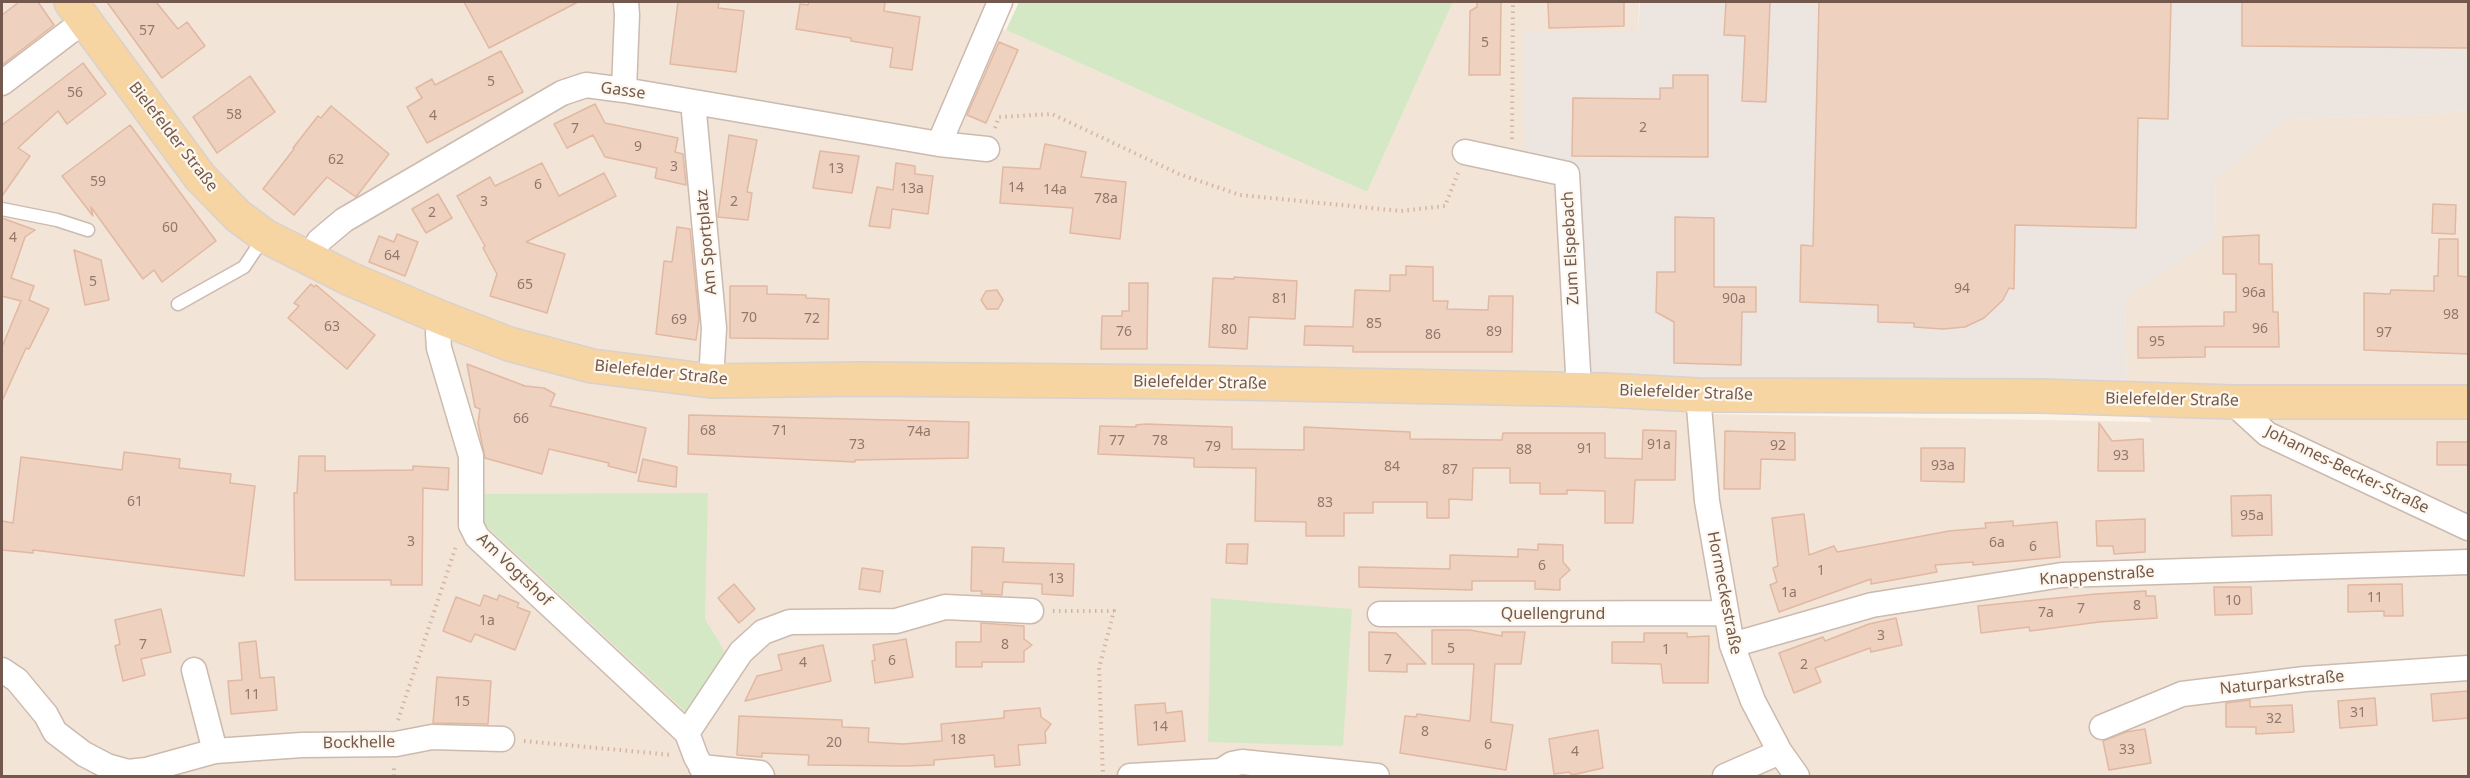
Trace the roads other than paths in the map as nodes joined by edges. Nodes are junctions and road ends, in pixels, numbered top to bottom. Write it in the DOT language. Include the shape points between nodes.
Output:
graph roads {
  1 [pos="626,2"];
  2 [pos="1000,2"];
  3 [pos="78,11"];
  4 [pos="2,84"];
  5 [pos="624,90"];
  6 [pos="693,102"];
  7 [pos="939,144"];
  8 [pos="987,149"];
  9 [pos="1465,152"];
  10 [pos="2,209"];
  11 [pos="88,230"];
  12 [pos="265,236"];
  13 [pos="309,259"];
  14 [pos="178,304"];
  15 [pos="442,318"];
  16 [pos="711,381"];
  17 [pos="1579,390"];
  18 [pos="1698,395"];
  19 [pos="2232,402"];
  20 [pos="2469,402"];
  21 [pos="2469,528"];
  22 [pos="2469,562"];
  23 [pos="1031,611"];
  24 [pos="1725,613"];
  25 [pos="1380,614"];
  26 [pos="1732,645"];
  27 [pos="2469,668"];
  28 [pos="2,669"];
  29 [pos="194,670"];
  30 [pos="2102,727"];
  31 [pos="687,734"];
  32 [pos="502,739"];
  33 [pos="215,751"];
  34 [pos="1780,752"];
  35 [pos="701,767"];
  36 [pos="1349,774"];
  37 [pos="762,777"];
  38 [pos="1131,777"];
  39 [pos="1377,777"];
  40 [pos="1725,777"];
  41 [pos="1797,777"];
  1 -- 5 [label="street"];
  2 -- 7 [label="street"];
  3 -- 4 [label="street"];
  3 -- 12 [label="main road, Bielefelder Straße" via="200,177 238,216"];
  5 -- 6 [label="street, Gasse"];
  5 -- 13 [label="street, Gasse" via="586,85 562,93 344,220 319,240"];
  6 -- 7 [label="street, Gasse"];
  6 -- 16 [label="street, Am Sportplatz" via="712,296"];
  7 -- 8 [label="street, Gasse"];
  9 -- 17 [label="street, Zum Elspebach" via="1567,174"];
  10 -- 11 [label="lane"];
  12 -- 13 [label="main road, Bielefelder Straße"];
  12 -- 14 [label="lane" via="244,267"];
  13 -- 15 [label="main road, Bielefelder Straße"];
  15 -- 16 [label="main road, Bielefelder Straße" via="509,344 592,366"];
  15 -- 31 [label="street, Am Vogtshof" via="439,348 471,456 471,525 477,537"];
  16 -- 17 [label="main road, Bielefelder Straße" via="1186,382"];
  17 -- 18 [label="main road, Bielefelder Straße"];
  18 -- 19 [label="main road, Bielefelder Straße" via="2040,396"];
  18 -- 24 [label="street, Hormeckestraße" via="1707,501"];
  19 -- 20 [label="main road, Bielefelder Straße"];
  19 -- 21 [label="street, Johannes-Becker-Straße" via="2267,434"];
  22 -- 26 [label="street, Knappenstraße" via="2062,575 1872,605"];
  23 -- 31 [label="street" via="945,607 896,621 790,622 763,633 741,652"];
  24 -- 25 [label="street, Quellengrund"];
  24 -- 26 [label="street, Hormeckestraße"];
  26 -- 34 [label="street, Hormeckestraße" via="1753,701"];
  27 -- 30 [label="street, Naturparkstraße" via="2305,679 2182,694"];
  28 -- 33 [label="street, Bockhelle" via="17,680 55,732 107,766 128,772 146,770"];
  29 -- 33 [label="street"];
  31 -- 35 [label="street, Am Vogtshof"];
  32 -- 33 [label="street, Bockhelle" via="432,737 396,744"];
  34 -- 40 [label="street"];
  34 -- 41 [label="street, Hormeckestraße"];
  35 -- 37 [label="street" via="760,773"];
  36 -- 38 [label="street" via="1242,762 1221,771"];
  36 -- 39 [label="street"];
}
